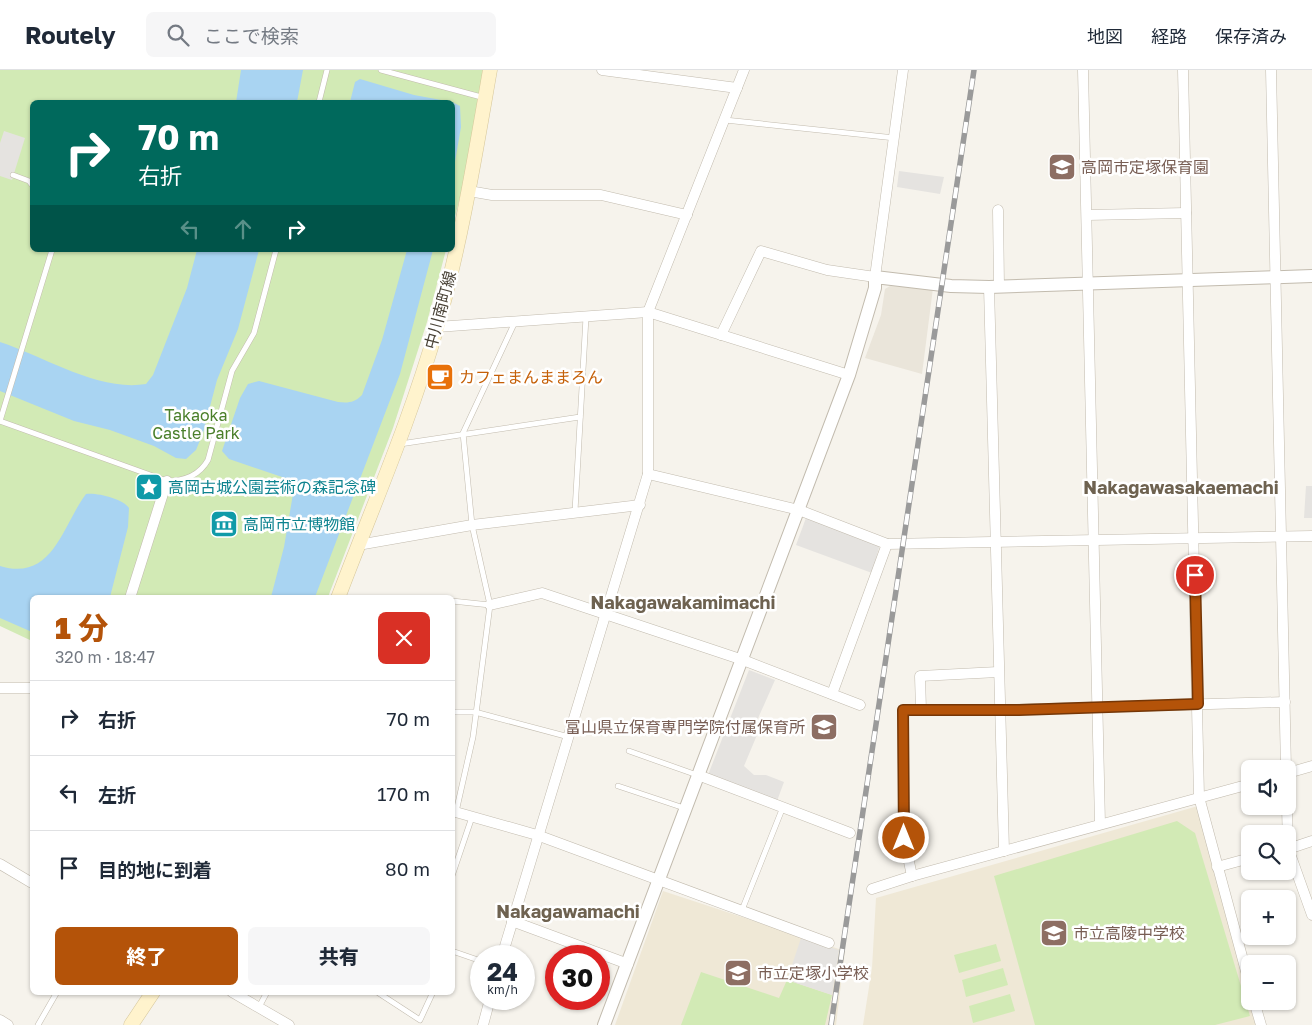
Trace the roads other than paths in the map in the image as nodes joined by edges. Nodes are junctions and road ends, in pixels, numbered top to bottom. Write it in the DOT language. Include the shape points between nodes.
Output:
graph roads {
  1 [pos="327,70"];
  2 [pos="381,70"];
  3 [pos="490,70"];
  4 [pos="602,70"];
  5 [pos="744,70"];
  6 [pos="903,70"];
  7 [pos="1084,70"];
  8 [pos="1183,70"];
  9 [pos="1271,70"];
  10 [pos="737,88"];
  11 [pos="485,98"];
  12 [pos="320,100"];
  13 [pos="725,120"];
  14 [pos="895,138"];
  15 [pos="13,176"];
  16 [pos="30,183"];
  17 [pos="469,191"];
  18 [pos="998,210"];
  19 [pos="1186,213"];
  20 [pos="687,215"];
  21 [pos="1087,215"];
  22 [pos="455,250"];
  23 [pos="51,252"];
  24 [pos="275,252"];
  25 [pos="455,252"];
  26 [pos="1312,276"];
  27 [pos="876,277"];
  28 [pos="1276,277"];
  29 [pos="1186,279"];
  30 [pos="1089,284"];
  31 [pos="994,286"];
  32 [pos="648,312"];
  33 [pos="586,316"];
  34 [pos="515,322"];
  35 [pos="437,327"];
  36 [pos="721,335"];
  37 [pos="849,375"];
  38 [pos="580,418"];
  39 [pos="0,421"];
  40 [pos="463,433"];
  41 [pos="398,444"];
  42 [pos="648,474"];
  43 [pos="167,481"];
  44 [pos="640,505"];
  45 [pos="798,510"];
  46 [pos="575,511"];
  47 [pos="472,525"];
  48 [pos="1312,536"];
  49 [pos="1281,537"];
  50 [pos="1194,538"];
  51 [pos="1094,540"];
  52 [pos="995,542"];
  53 [pos="887,544"];
  54 [pos="358,545"];
  55 [pos="131,595"];
  56 [pos="339,595"];
  57 [pos="455,601"];
  58 [pos="490,605"];
  59 [pos="605,612"];
  60 [pos="743,660"];
  61 [pos="998,672"];
  62 [pos="0,688"];
  63 [pos="30,688"];
  64 [pos="832,694"];
  65 [pos="1285,702"];
  66 [pos="1198,704"];
  67 [pos="860,705"];
  68 [pos="1098,708"];
  69 [pos="921,710"];
  70 [pos="999,710"];
  71 [pos="455,712"];
  72 [pos="475,712"];
  73 [pos="570,738"];
  74 [pos="629,751"];
  75 [pos="1286,760"];
  76 [pos="1312,766"];
  77 [pos="1296,771"];
  78 [pos="698,775"];
  79 [pos="618,786"];
  80 [pos="1241,786"];
  81 [pos="1199,798"];
  82 [pos="783,807"];
  83 [pos="455,808"];
  84 [pos="684,809"];
  85 [pos="455,812"];
  86 [pos="472,817"];
  87 [pos="1100,824"];
  88 [pos="850,833"];
  89 [pos="537,835"];
  90 [pos="1312,841"];
  91 [pos="1296,846"];
  92 [pos="1004,851"];
  93 [pos="1241,860"];
  94 [pos="0,864"];
  95 [pos="455,867"];
  96 [pos="1216,867"];
  97 [pos="1296,871"];
  98 [pos="912,876"];
  99 [pos="660,879"];
  100 [pos="30,882"];
  101 [pos="872,889"];
  102 [pos="742,910"];
  103 [pos="1312,915"];
  104 [pos="512,920"];
  105 [pos="830,943"];
  106 [pos="505,945"];
  107 [pos="455,952"];
  108 [pos="1241,955"];
  109 [pos="470,957"];
  110 [pos="628,964"];
  111 [pos="55,995"];
  112 [pos="151,995"];
  113 [pos="237,995"];
  114 [pos="266,995"];
  115 [pos="381,995"];
  116 [pos="432,995"];
  117 [pos="258,1008"];
  118 [pos="487,1010"];
  119 [pos="1257,1010"];
  120 [pos="0,1020"];
  121 [pos="419,1023"];
  122 [pos="8,1025"];
  123 [pos="38,1025"];
  124 [pos="131,1025"];
  125 [pos="288,1025"];
  126 [pos="483,1025"];
  127 [pos="604,1025"];
  128 [pos="1261,1025"];
  1 -- 12 [label="lane"];
  2 -- 11 [label="lane"];
  3 -- 11 [label="main road, 中川南町線"];
  4 -- 10 [label="street"];
  5 -- 10 [label="street"];
  6 -- 14 [label="street"];
  7 -- 21 [label="street"];
  8 -- 19 [label="street"];
  9 -- 28 [label="street"];
  10 -- 13 [label="street"];
  11 -- 17 [label="main road, 中川南町線"];
  13 -- 14 [label="lane"];
  13 -- 20 [label="street"];
  14 -- 27 [label="street"];
  15 -- 16 [label="lane"];
  17 -- 20 [label="street" via="492,195 600,195"];
  17 -- 22 [label="main road, 中川南町線"];
  18 -- 31 [label="street"];
  19 -- 21 [label="street"];
  19 -- 29 [label="street"];
  20 -- 32 [label="street"];
  21 -- 30 [label="street"];
  23 -- 39 [label="lane"];
  24 -- 43 [label="lane" via="254,333 232,371 208,460 202,470 181,481"];
  25 -- 35 [label="main road, 中川南町線"];
  26 -- 28 [label="street"];
  27 -- 31 [label="street" via="951,286"];
  27 -- 36 [label="street" via="827,270 761,252"];
  27 -- 37 [label="street"];
  28 -- 29 [label="street"];
  28 -- 49 [label="street"];
  29 -- 30 [label="street"];
  29 -- 50 [label="street"];
  30 -- 31 [label="street"];
  30 -- 51 [label="street"];
  31 -- 52 [label="street"];
  32 -- 33 [label="street"];
  32 -- 36 [label="street"];
  32 -- 42 [label="street"];
  33 -- 34 [label="street"];
  33 -- 38 [label="lane"];
  34 -- 35 [label="street"];
  34 -- 40 [label="lane"];
  35 -- 41 [label="main road, 中川南町線"];
  36 -- 37 [label="street"];
  37 -- 45 [label="street"];
  38 -- 40 [label="lane"];
  38 -- 46 [label="lane"];
  39 -- 43 [label="lane"];
  40 -- 41 [label="lane"];
  40 -- 47 [label="lane"];
  41 -- 54 [label="main road, 中川南町線"];
  42 -- 44 [label="street"];
  42 -- 45 [label="street"];
  43 -- 55 [label="street"];
  44 -- 46 [label="street"];
  44 -- 59 [label="street"];
  45 -- 53 [label="street"];
  45 -- 60 [label="street"];
  46 -- 47 [label="street"];
  47 -- 54 [label="street"];
  47 -- 58 [label="lane"];
  48 -- 49 [label="street"];
  49 -- 50 [label="street"];
  49 -- 65 [label="street"];
  50 -- 51 [label="street"];
  50 -- 66 [label="street"];
  51 -- 52 [label="street"];
  51 -- 68 [label="street"];
  52 -- 53 [label="street"];
  52 -- 61 [label="street"];
  53 -- 64 [label="street"];
  54 -- 56 [label="main road, 中川南町線"];
  57 -- 58 [label="lane"];
  58 -- 59 [label="street" via="542,593"];
  58 -- 72 [label="lane"];
  59 -- 60 [label="street"];
  59 -- 73 [label="street"];
  60 -- 64 [label="street"];
  60 -- 78 [label="street"];
  61 -- 69 [label="street" via="920,676"];
  61 -- 70 [label="street"];
  62 -- 63 [label="street"];
  64 -- 67 [label="street"];
  65 -- 66 [label="street"];
  65 -- 75 [label="street"];
  66 -- 68 [label="street"];
  66 -- 81 [label="street"];
  68 -- 70 [label="street"];
  68 -- 87 [label="street"];
  69 -- 70 [label="street"];
  69 -- 98 [label="street" via="903,710 904,838"];
  70 -- 92 [label="street"];
  71 -- 72 [label="lane"];
  72 -- 73 [label="lane"];
  72 -- 83 [label="lane" via="473,737"];
  73 -- 89 [label="street"];
  74 -- 78 [label="lane"];
  76 -- 77 [label="street"];
  78 -- 82 [label="street"];
  78 -- 84 [label="street"];
  79 -- 84 [label="lane"];
  80 -- 81 [label="street"];
  81 -- 87 [label="street"];
  81 -- 96 [label="street"];
  82 -- 88 [label="street"];
  82 -- 102 [label="lane"];
  84 -- 99 [label="street"];
  85 -- 86 [label="street"];
  86 -- 89 [label="street"];
  86 -- 95 [label="lane"];
  87 -- 92 [label="street"];
  89 -- 99 [label="street"];
  89 -- 104 [label="street"];
  90 -- 91 [label="street"];
  92 -- 98 [label="street"];
  93 -- 96 [label="street"];
  94 -- 100 [label="street"];
  96 -- 108 [label="street"];
  97 -- 103 [label="street"];
  98 -- 101 [label="street"];
  99 -- 102 [label="street"];
  99 -- 110 [label="street"];
  102 -- 105 [label="street" via="807,938"];
  104 -- 106 [label="street"];
  104 -- 110 [label="street"];
  107 -- 109 [label="lane"];
  110 -- 127 [label="street"];
  111 -- 123 [label="lane"];
  112 -- 124 [label="main road"];
  113 -- 117 [label="street"];
  114 -- 117 [label="lane"];
  115 -- 121 [label="lane"];
  116 -- 121 [label="lane"];
  117 -- 125 [label="street"];
  118 -- 126 [label="street"];
  119 -- 128 [label="street"];
  120 -- 122 [label="street"];
}
